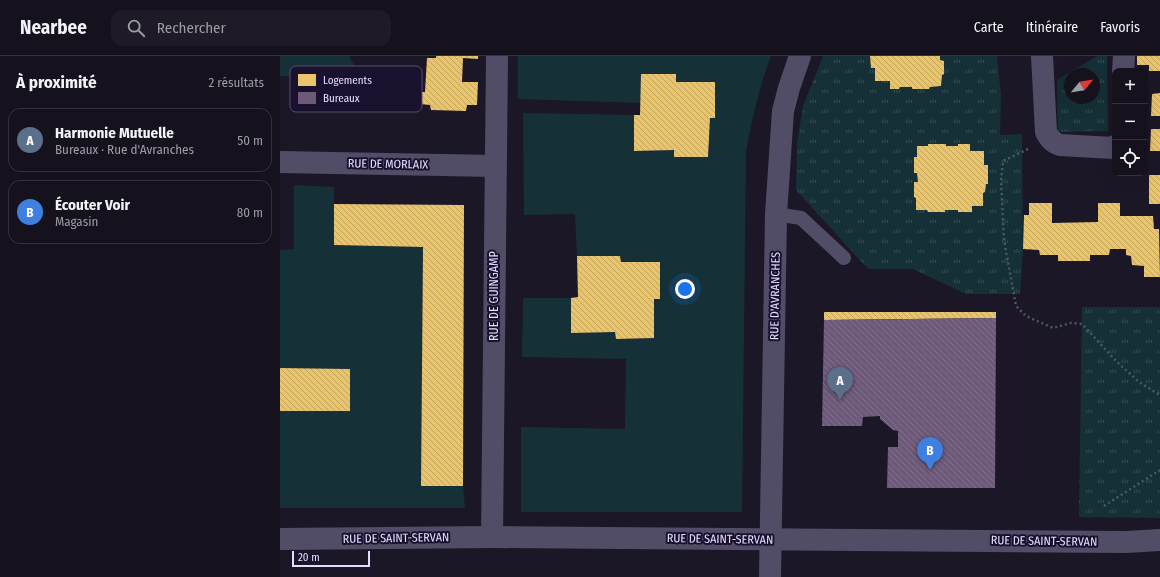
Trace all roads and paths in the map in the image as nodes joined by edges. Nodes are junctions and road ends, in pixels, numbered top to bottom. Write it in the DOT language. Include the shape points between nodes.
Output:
graph roads {
  1 [pos="497,56"];
  2 [pos="800,56"];
  3 [pos="1042,56"];
  4 [pos="1124,56"];
  5 [pos="1123,68"];
  6 [pos="1050,139"];
  7 [pos="1112,148"];
  8 [pos="280,162"];
  9 [pos="495,166"];
  10 [pos="776,214"];
  11 [pos="844,258"];
  12 [pos="1160,395"];
  13 [pos="1160,470"];
  14 [pos="1104,506"];
  15 [pos="492,537"];
  16 [pos="280,539"];
  17 [pos="770,539"];
  18 [pos="1160,540"];
  19 [pos="770,577"];
  1 -- 9 [label="street, RUE DE GUINGAMP"];
  2 -- 10 [label="street, RUE D'AVRANCHES" via="783,111"];
  3 -- 6 [label="street" via="1046,132"];
  4 -- 5 [label="street"];
  6 -- 7 [label="street" via="1060,145"];
  6 -- 12 [label="path" via="1003,161 1001,182 1004,240 1016,306 1026,316 1053,328 1071,323 1082,324 1139,382"];
  8 -- 9 [label="street, RUE DE MORLAIX"];
  9 -- 15 [label="street, RUE DE GUINGAMP"];
  10 -- 11 [label="lane" via="801,218"];
  10 -- 17 [label="street, RUE D'AVRANCHES"];
  13 -- 14 [label="path"];
  15 -- 16 [label="street, RUE DE SAINT-SERVAN"];
  15 -- 17 [label="street, RUE DE SAINT-SERVAN"];
  17 -- 18 [label="street, RUE DE SAINT-SERVAN" via="1126,542"];
  17 -- 19 [label="street, RUE D'AVRANCHES"];
}
